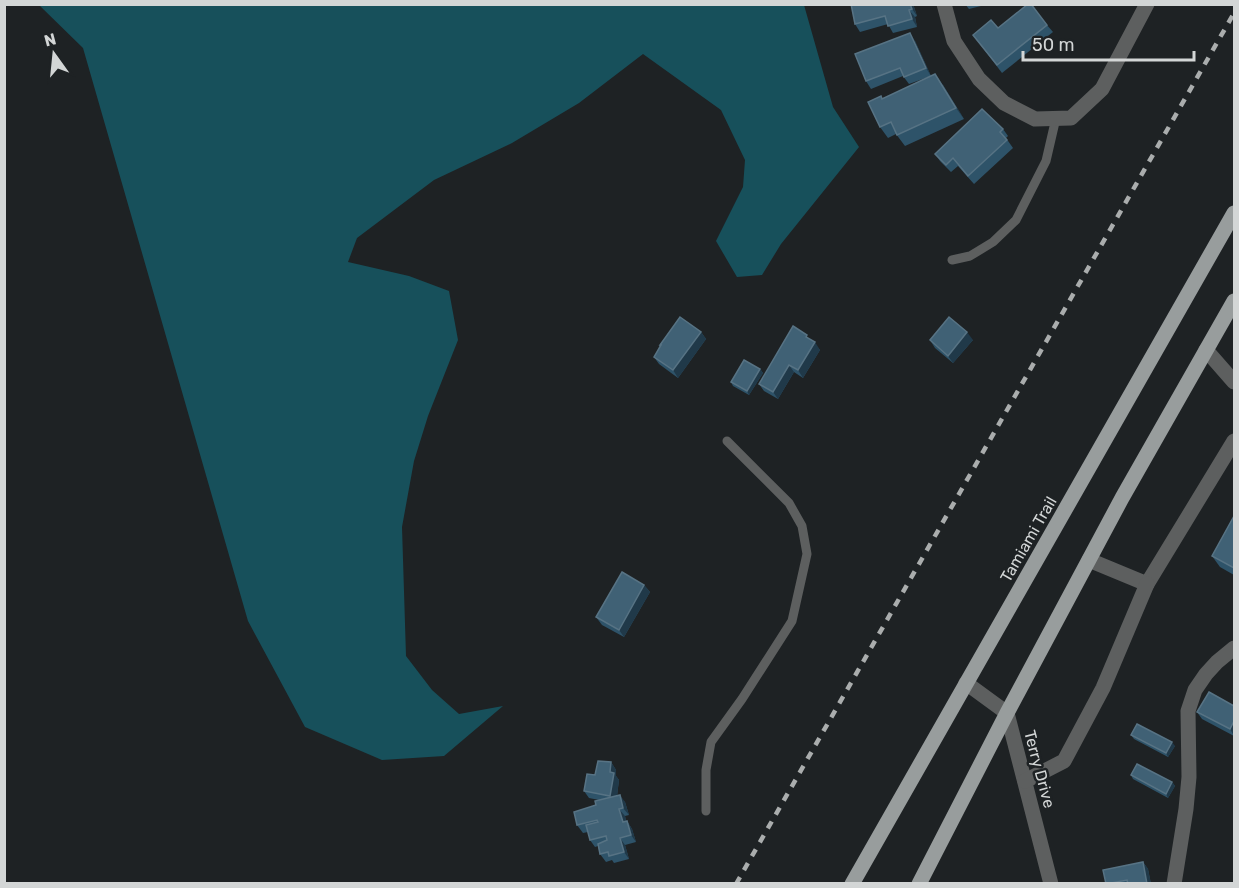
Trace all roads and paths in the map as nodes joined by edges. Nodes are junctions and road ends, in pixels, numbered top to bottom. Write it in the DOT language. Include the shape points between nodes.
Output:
graph roads {
  1 [pos="944,4"];
  2 [pos="1147,4"];
  3 [pos="1056,118"];
  4 [pos="1234,213"];
  5 [pos="952,260"];
  6 [pos="1234,300"];
  7 [pos="1206,350"];
  8 [pos="1234,382"];
  9 [pos="727,441"];
  10 [pos="1234,441"];
  11 [pos="1089,560"];
  12 [pos="1147,584"];
  13 [pos="1234,648"];
  14 [pos="966,683"];
  15 [pos="1007,713"];
  16 [pos="1025,781"];
  17 [pos="705,811"];
  18 [pos="852,884"];
  19 [pos="919,884"];
  20 [pos="1051,884"];
  21 [pos="1174,884"];
  1 -- 3 [label="street" via="954,41 979,79 1004,103 1035,119"];
  2 -- 3 [label="street" via="1102,89 1071,118"];
  3 -- 5 [label="lane" via="1046,160 1016,220 993,242 970,256"];
  4 -- 14 [label="main road, Tamiami Trail"];
  6 -- 7 [label="main road"];
  7 -- 8 [label="street"];
  7 -- 11 [label="main road"];
  9 -- 17 [label="lane" via="789,503 802,526 807,554 792,621 711,742"];
  10 -- 12 [label="street"];
  11 -- 12 [label="street"];
  11 -- 15 [label="main road"];
  12 -- 16 [label="street" via="1103,687 1064,760"];
  13 -- 21 [label="street" via="1206,674 1188,711 1188,788"];
  14 -- 15 [label="street, Terry Drive"];
  14 -- 18 [label="main road, Tamiami Trail"];
  15 -- 16 [label="street, Terry Drive"];
  15 -- 19 [label="main road"];
  16 -- 20 [label="street, Terry Drive"];
}
